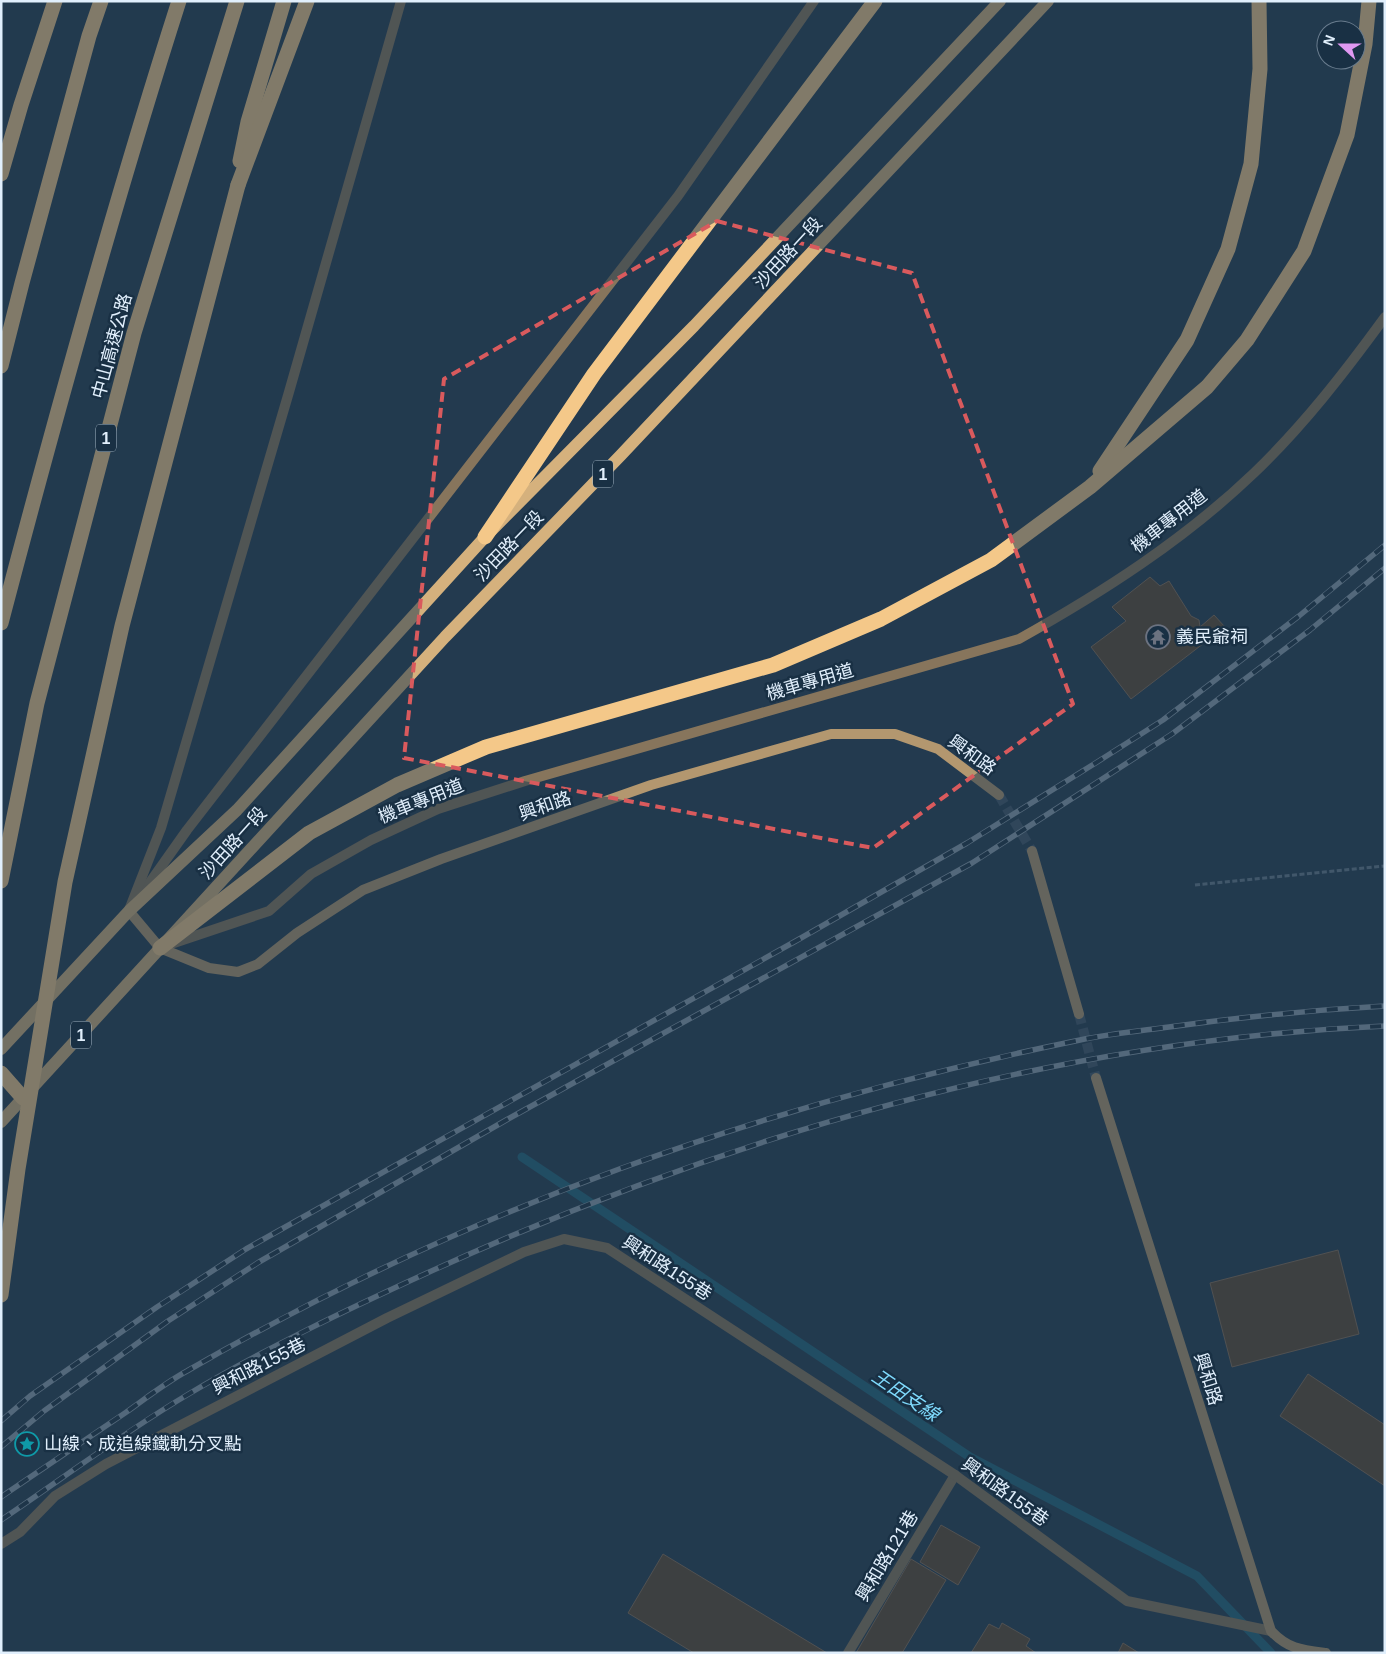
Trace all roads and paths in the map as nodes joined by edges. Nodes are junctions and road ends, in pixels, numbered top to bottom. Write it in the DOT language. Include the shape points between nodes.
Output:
graph roads {
  1 [pos="56,1"];
  2 [pos="101,1"];
  3 [pos="179,1"];
  4 [pos="236,1"];
  5 [pos="284,1"];
  6 [pos="307,1"];
  7 [pos="401,1"];
  8 [pos="814,1"];
  9 [pos="875,1"];
  10 [pos="1000,1"];
  11 [pos="1048,1"];
  12 [pos="1259,1"];
  13 [pos="1369,1"];
  14 [pos="1,174"];
  15 [pos="238,185"];
  16 [pos="1385,317"];
  17 [pos="1,366"];
  18 [pos="1090,487"];
  19 [pos="485,537"];
  20 [pos="1,623"];
  21 [pos="999,795"];
  22 [pos="1032,851"];
  23 [pos="1385,866"];
  24 [pos="1,881"];
  25 [pos="1195,885"];
  26 [pos="129,911"];
  27 [pos="160,948"];
  28 [pos="1079,1014"];
  29 [pos="1,1049"];
  30 [pos="1,1073"];
  31 [pos="1096,1078"];
  32 [pos="23,1098"];
  33 [pos="1,1122"];
  34 [pos="1,1295"];
  35 [pos="955,1475"];
  36 [pos="1,1544"];
  37 [pos="1269,1631"];
  38 [pos="848,1653"];
  39 [pos="1326,1653"];
  1 -- 14 [label="highway"];
  2 -- 17 [label="highway"];
  3 -- 20 [label="highway, 中山高速公路" via="136,135 58,407"];
  4 -- 24 [label="highway, 中山高速公路 / 1" via="134,334 37,703"];
  5 -- 15 [label="highway" via="248,122"];
  6 -- 15 [label="highway"];
  7 -- 26 [label="street" via="164,819"];
  8 -- 26 [label="street, 沙田路一段" via="678,196 187,830"];
  9 -- 19 [label="highway" via="594,374"];
  10 -- 19 [label="main road, 沙田路一段 / 1" via="694,326"];
  11 -- 27 [label="main road, 沙田路一段 / 1" via="445,637"];
  12 -- 18 [label="highway" via="1260,69 1251,164 1228,249 1187,340"];
  13 -- 18 [label="highway" via="1365,44 1348,135 1304,251 1247,340 1206,386"];
  15 -- 34 [label="highway, bridge" via="122,626 65,882"];
  16 -- 27 [label="street, 機車專用道" via="1338,381 1254,473 1168,546 1083,603 1019,639 438,809 371,840 311,874 269,911"];
  18 -- 27 [label="highway" via="991,560 881,619 773,665 486,747 397,785 309,833"];
  19 -- 26 [label="main road, 沙田路一段 / 1" via="237,810"];
  21 -- 27 [label="street, 興和路" via="938,749 895,734 831,734 651,785 363,890 297,933 258,964 238,972 210,968"];
  22 -- 28 [label="street"];
  23 -- 25 [label="path"];
  26 -- 27 [label="street, 興和路"];
  26 -- 29 [label="main road, 沙田路一段 / 1"];
  27 -- 32 [label="main road, 沙田路一段 / 1"];
  30 -- 32 [label="highway"];
  31 -- 37 [label="street, 興和路"];
  32 -- 33 [label="main road, 沙田路一段 / 1"];
  35 -- 36 [label="street, 興和路155巷" via="607,1248 564,1239 524,1252 387,1318 106,1464 55,1496 20,1532"];
  35 -- 37 [label="street, 興和路155巷" via="1127,1601"];
  35 -- 38 [label="street, 興和路121巷"];
  37 -- 39 [label="street" via="1284,1644 1304,1651"];
}
